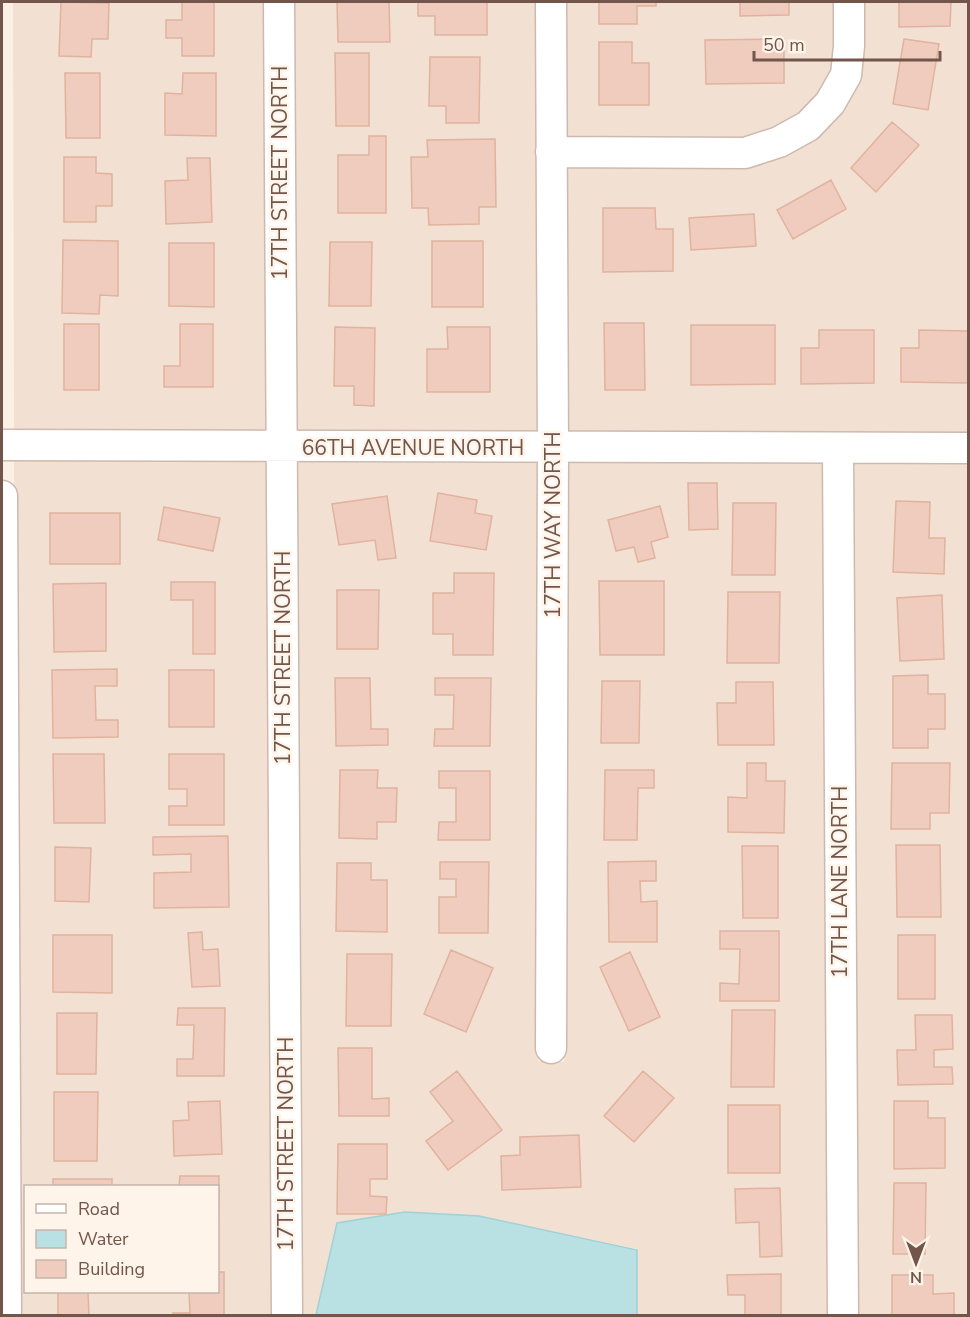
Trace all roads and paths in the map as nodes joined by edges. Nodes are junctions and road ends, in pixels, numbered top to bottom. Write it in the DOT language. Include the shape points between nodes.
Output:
graph roads {
  1 [pos="279,2"];
  2 [pos="551,2"];
  3 [pos="849,2"];
  4 [pos="551,152"];
  5 [pos="2,446"];
  6 [pos="282,447"];
  7 [pos="553,448"];
  8 [pos="838,448"];
  9 [pos="969,448"];
  10 [pos="2,496"];
  11 [pos="551,1048"];
  12 [pos="6,1316"];
  13 [pos="287,1316"];
  14 [pos="843,1316"];
  1 -- 6 [label="street, 17TH STREET NORTH"];
  2 -- 4 [label="street, 17TH WAY NORTH"];
  3 -- 4 [label="street" via="846,75 830,103 808,126 779,142 745,153"];
  4 -- 7 [label="street, 17TH WAY NORTH"];
  5 -- 6 [label="street, 66TH AVENUE NORTH"];
  6 -- 7 [label="street, 66TH AVENUE NORTH"];
  6 -- 13 [label="street, 17TH STREET NORTH"];
  7 -- 8 [label="street, 66TH AVENUE NORTH"];
  7 -- 11 [label="street, 17TH WAY NORTH"];
  8 -- 9 [label="street, 66TH AVENUE NORTH"];
  8 -- 14 [label="street, 17TH LANE NORTH"];
  10 -- 12 [label="street"];
}
